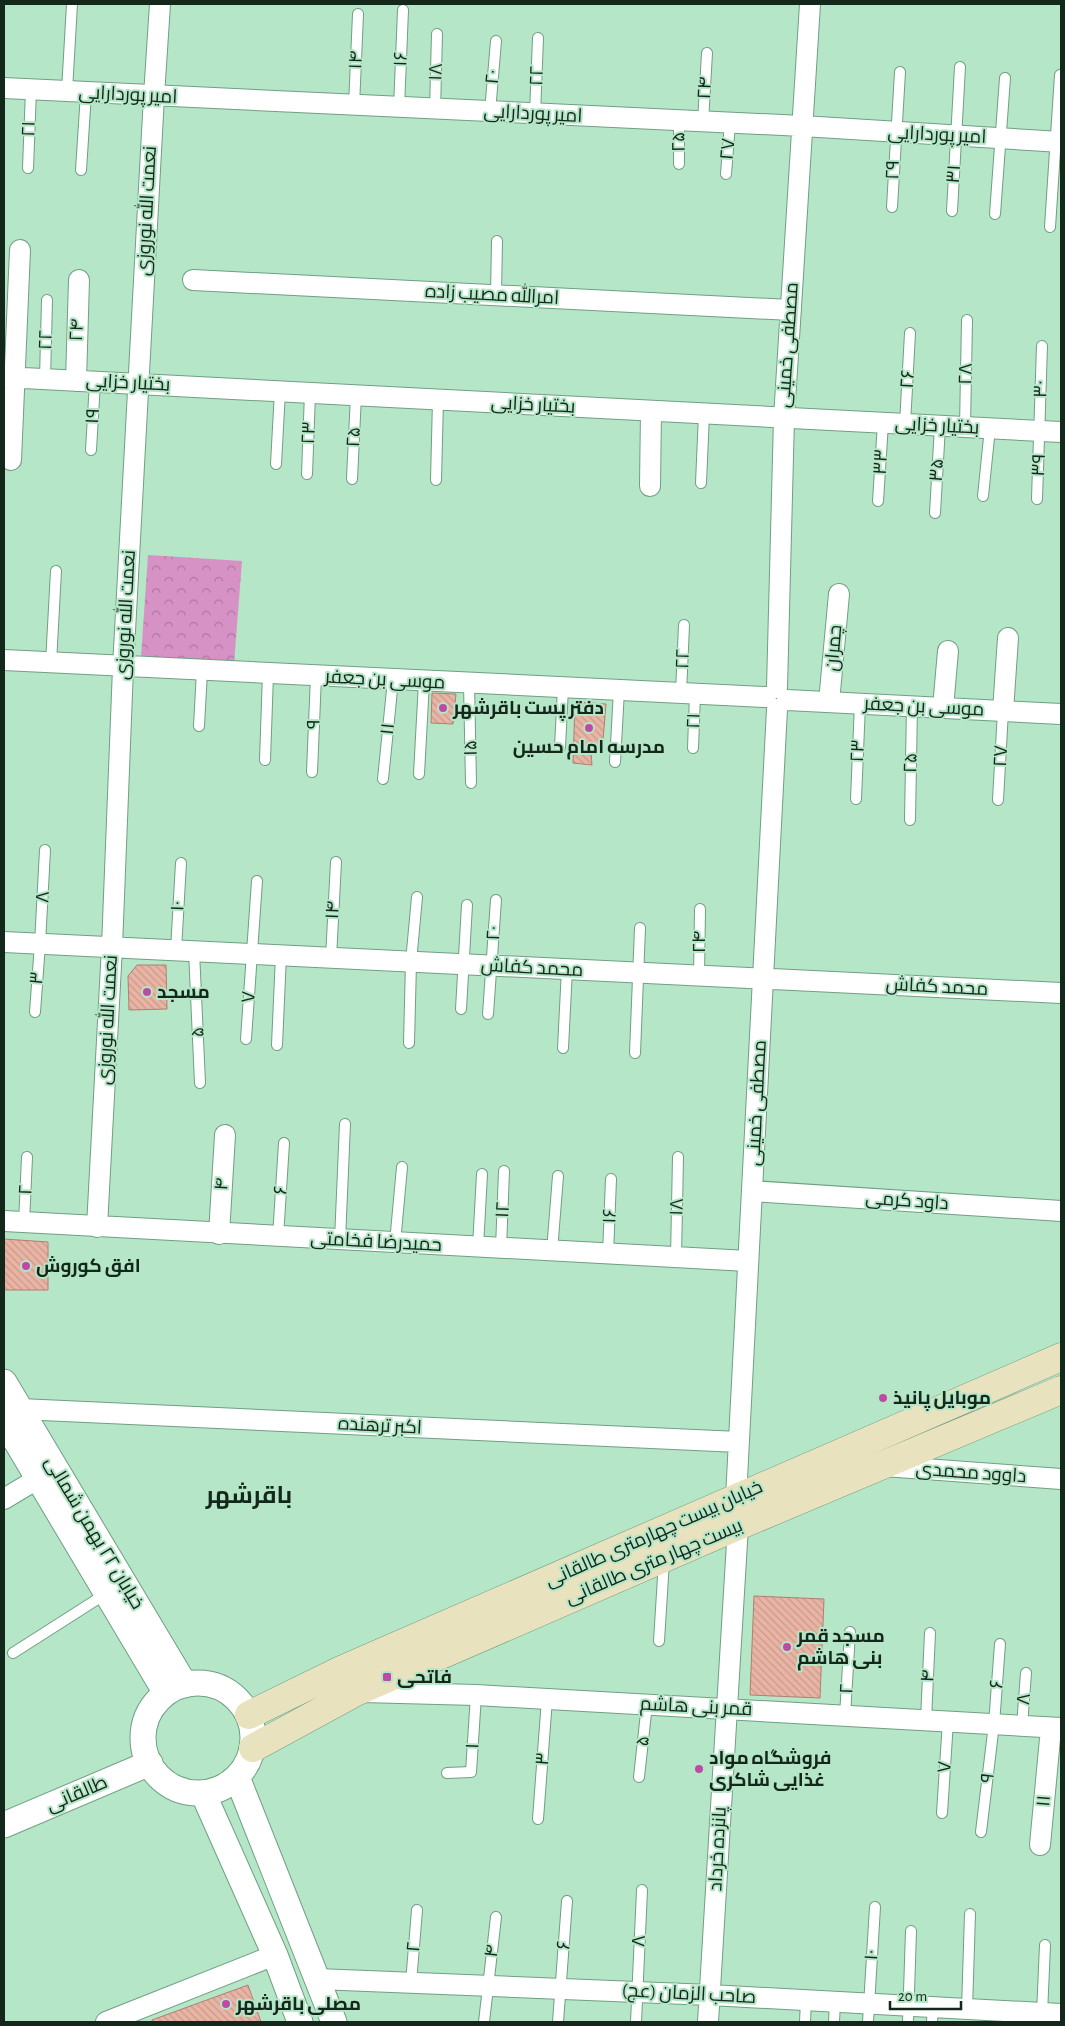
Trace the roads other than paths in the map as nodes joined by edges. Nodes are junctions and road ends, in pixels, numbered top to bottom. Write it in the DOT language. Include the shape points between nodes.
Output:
graph roads {
  1 [pos="72,4"];
  2 [pos="160,4"];
  3 [pos="810,4"];
  4 [pos="403,10"];
  5 [pos="358,14"];
  6 [pos="437,34"];
  7 [pos="538,38"];
  8 [pos="496,41"];
  9 [pos="707,53"];
  10 [pos="960,68"];
  11 [pos="900,72"];
  12 [pos="1060,75"];
  13 [pos="1005,78"];
  14 [pos="4,88"];
  15 [pos="31,90"];
  16 [pos="76,92"];
  17 [pos="154,96"];
  18 [pos="354,106"];
  19 [pos="399,108"];
  20 [pos="434,110"];
  21 [pos="490,112"];
  22 [pos="535,114"];
  23 [pos="679,121"];
  24 [pos="703,122"];
  25 [pos="730,123"];
  26 [pos="802,126"];
  27 [pos="895,132"];
  28 [pos="956,136"];
  29 [pos="999,138"];
  30 [pos="1058,142"];
  31 [pos="679,164"];
  32 [pos="28,168"];
  33 [pos="81,170"];
  34 [pos="726,174"];
  35 [pos="892,207"];
  36 [pos="952,211"];
  37 [pos="995,214"];
  38 [pos="1050,226"];
  39 [pos="497,242"];
  40 [pos="20,250"];
  41 [pos="79,280"];
  42 [pos="193,280"];
  43 [pos="496,295"];
  44 [pos="47,300"];
  45 [pos="790,310"];
  46 [pos="968,320"];
  47 [pos="910,333"];
  48 [pos="1042,346"];
  49 [pos="9,377"];
  50 [pos="45,379"];
  51 [pos="85,381"];
  52 [pos="138,383"];
  53 [pos="280,392"];
  54 [pos="310,393"];
  55 [pos="356,396"];
  56 [pos="438,400"];
  57 [pos="651,411"];
  58 [pos="704,414"];
  59 [pos="784,418"];
  60 [pos="883,423"];
  61 [pos="905,424"];
  62 [pos="940,426"];
  63 [pos="965,427"];
  64 [pos="990,428"];
  65 [pos="1041,431"];
  66 [pos="1061,432"];
  67 [pos="91,450"];
  68 [pos="11,460"];
  69 [pos="276,464"];
  70 [pos="307,474"];
  71 [pos="352,479"];
  72 [pos="436,480"];
  73 [pos="701,483"];
  74 [pos="650,486"];
  75 [pos="983,496"];
  76 [pos="1037,499"];
  77 [pos="878,501"];
  78 [pos="935,513"];
  79 [pos="56,571"];
  80 [pos="839,594"];
  81 [pos="684,625"];
  82 [pos="1008,638"];
  83 [pos="948,650"];
  84 [pos="4,660"];
  85 [pos="51,664"];
  86 [pos="123,668"];
  87 [pos="202,671"];
  88 [pos="268,674"];
  89 [pos="316,676"];
  90 [pos="393,680"];
  91 [pos="424,682"];
  92 [pos="469,684"];
  93 [pos="563,688"];
  94 [pos="619,690"];
  95 [pos="688,694"];
  96 [pos="777,698"];
  97 [pos="829,702"];
  98 [pos="860,704"];
  99 [pos="912,706"];
  100 [pos="943,708"];
  101 [pos="1003,711"];
  102 [pos="1061,714"];
  103 [pos="199,726"];
  104 [pos="560,748"];
  105 [pos="694,748"];
  106 [pos="265,760"];
  107 [pos="615,762"];
  108 [pos="312,772"];
  109 [pos="419,774"];
  110 [pos="383,779"];
  111 [pos="471,783"];
  112 [pos="856,799"];
  113 [pos="998,800"];
  114 [pos="910,820"];
  115 [pos="45,850"];
  116 [pos="336,862"];
  117 [pos="181,863"];
  118 [pos="257,881"];
  119 [pos="417,897"];
  120 [pos="496,900"];
  121 [pos="467,905"];
  122 [pos="700,909"];
  123 [pos="640,928"];
  124 [pos="4,942"];
  125 [pos="40,944"];
  126 [pos="112,947"];
  127 [pos="185,951"];
  128 [pos="252,954"];
  129 [pos="281,955"];
  130 [pos="331,958"];
  131 [pos="411,962"];
  132 [pos="464,964"];
  133 [pos="492,966"];
  134 [pos="566,969"];
  135 [pos="638,973"];
  136 [pos="699,976"];
  137 [pos="763,979"];
  138 [pos="1061,993"];
  139 [pos="461,1009"];
  140 [pos="34,1012"];
  141 [pos="488,1014"];
  142 [pos="246,1040"];
  143 [pos="409,1043"];
  144 [pos="277,1045"];
  145 [pos="563,1048"];
  146 [pos="635,1053"];
  147 [pos="200,1083"];
  148 [pos="345,1124"];
  149 [pos="225,1135"];
  150 [pos="284,1143"];
  151 [pos="27,1157"];
  152 [pos="678,1157"];
  153 [pos="402,1167"];
  154 [pos="504,1171"];
  155 [pos="482,1174"];
  156 [pos="558,1176"];
  157 [pos="611,1179"];
  158 [pos="752,1191"];
  159 [pos="1061,1212"];
  160 [pos="4,1221"];
  161 [pos="24,1223"];
  162 [pos="97,1227"];
  163 [pos="219,1234"];
  164 [pos="278,1237"];
  165 [pos="340,1240"];
  166 [pos="395,1243"];
  167 [pos="478,1247"];
  168 [pos="501,1248"];
  169 [pos="552,1251"];
  170 [pos="608,1254"];
  171 [pos="676,1257"];
  172 [pos="748,1261"];
  173 [pos="1061,1357"];
  174 [pos="4,1382"];
  175 [pos="1061,1390"];
  176 [pos="12,1415"];
  177 [pos="739,1442"];
  178 [pos="882,1466"];
  179 [pos="39,1478"];
  180 [pos="1061,1479"];
  181 [pos="736,1498"];
  182 [pos="4,1499"];
  183 [pos="738,1526"];
  184 [pos="664,1558"];
  185 [pos="107,1592"];
  186 [pos="850,1632"];
  187 [pos="930,1632"];
  188 [pos="659,1642"];
  189 [pos="1000,1644"];
  190 [pos="13,1653"];
  191 [pos="1026,1672"];
  192 [pos="348,1681"];
  193 [pos="175,1689"];
  194 [pos="476,1695"];
  195 [pos="547,1699"];
  196 [pos="647,1704"];
  197 [pos="727,1709"];
  198 [pos="248,1715"];
  199 [pos="846,1716"];
  200 [pos="926,1720"];
  201 [pos="948,1722"];
  202 [pos="994,1724"];
  203 [pos="1022,1726"];
  204 [pos="1056,1728"];
  205 [pos="252,1748"];
  206 [pos="150,1763"];
  207 [pos="447,1773"];
  208 [pos="237,1777"];
  209 [pos="639,1777"];
  210 [pos="203,1792"];
  211 [pos="942,1814"];
  212 [pos="538,1818"];
  213 [pos="4,1825"];
  214 [pos="981,1832"];
  215 [pos="1040,1845"];
  216 [pos="642,1890"];
  217 [pos="567,1900"];
  218 [pos="875,1907"];
  219 [pos="417,1910"];
  220 [pos="970,1914"];
  221 [pos="496,1916"];
  222 [pos="911,1931"];
  223 [pos="1045,1945"];
  224 [pos="275,1955"];
  225 [pos="317,1979"];
  226 [pos="411,1983"];
  227 [pos="488,1986"];
  228 [pos="560,1989"];
  229 [pos="637,1992"];
  230 [pos="710,1994"];
  231 [pos="806,2000"];
  232 [pos="835,2002"];
  233 [pos="967,2009"];
  234 [pos="868,2013"];
  235 [pos="908,2014"];
  236 [pos="1052,2014"];
  237 [pos="933,2015"];
  238 [pos="998,2016"];
  239 [pos="106,2022"];
  240 [pos="300,2022"];
  241 [pos="334,2022"];
  242 [pos="484,2022"];
  243 [pos="558,2022"];
  244 [pos="636,2022"];
  245 [pos="708,2022"];
  246 [pos="805,2022"];
  247 [pos="834,2022"];
  1 -- 16 [label="lane"];
  2 -- 17 [label="street, نعمت الله نوروزی"];
  3 -- 26 [label="street, مصطفی خمینی"];
  4 -- 19 [label="lane, ۱۶"];
  5 -- 18 [label="lane, ۱۴"];
  6 -- 20 [label="lane, ۱۸"];
  7 -- 22 [label="lane, ۲۲"];
  8 -- 21 [label="lane, ۲۰"];
  9 -- 24 [label="lane, ۲۴"];
  10 -- 28 [label="lane"];
  11 -- 27 [label="lane"];
  12 -- 30 [label="lane"];
  13 -- 29 [label="lane"];
  14 -- 15 [label="street, امیر پوردارایی"];
  15 -- 16 [label="street, امیر پوردارایی"];
  15 -- 32 [label="lane, ۲۱"];
  16 -- 17 [label="street, امیر پوردارایی"];
  16 -- 33 [label="lane"];
  17 -- 18 [label="street, امیر پوردارایی"];
  17 -- 52 [label="street, نعمت الله نوروزی"];
  18 -- 19 [label="street, امیر پوردارایی"];
  19 -- 20 [label="street, امیر پوردارایی"];
  20 -- 21 [label="street, امیر پوردارایی"];
  21 -- 22 [label="street, امیر پوردارایی"];
  22 -- 23 [label="street, امیر پوردارایی"];
  23 -- 24 [label="street, امیر پوردارایی"];
  23 -- 31 [label="lane, ۲۵"];
  24 -- 25 [label="street, امیر پوردارایی"];
  25 -- 26 [label="street, امیر پوردارایی"];
  25 -- 34 [label="lane, ۲۷"];
  26 -- 27 [label="street, امیر پوردارایی"];
  26 -- 45 [label="street, مصطفی خمینی"];
  27 -- 28 [label="street, امیر پوردارایی"];
  27 -- 35 [label="lane, ۲۹"];
  28 -- 29 [label="street, امیر پوردارایی"];
  28 -- 36 [label="lane, ۳۱"];
  29 -- 30 [label="street, امیر پوردارایی"];
  29 -- 37 [label="lane"];
  30 -- 38 [label="lane"];
  39 -- 43 [label="lane"];
  40 -- 49 [label="street"];
  41 -- 51 [label="street, ۲۴"];
  42 -- 43 [label="street, امرالله مصیب زاده"];
  43 -- 45 [label="street, امرالله مصیب زاده"];
  44 -- 50 [label="lane, ۲۲"];
  45 -- 59 [label="street, مصطفی خمینی"];
  46 -- 63 [label="lane, ۲۸"];
  47 -- 61 [label="lane, ۲۶"];
  48 -- 65 [label="lane, ۳۰"];
  49 -- 50 [label="street, بختیار خزایی"];
  49 -- 68 [label="street"];
  50 -- 51 [label="street, بختیار خزایی"];
  51 -- 52 [label="street, بختیار خزایی"];
  51 -- 67 [label="lane, ۱۹"];
  52 -- 53 [label="street, بختیار خزایی"];
  52 -- 86 [label="street, نعمت الله نوروزی"];
  53 -- 54 [label="street, بختیار خزایی"];
  53 -- 69 [label="lane"];
  54 -- 55 [label="street, بختیار خزایی"];
  54 -- 70 [label="lane, ۲۳"];
  55 -- 56 [label="street, بختیار خزایی"];
  55 -- 71 [label="lane, ۲۵"];
  56 -- 57 [label="street, بختیار خزایی"];
  56 -- 72 [label="lane"];
  57 -- 58 [label="street, بختیار خزایی"];
  57 -- 74 [label="street"];
  58 -- 59 [label="street, بختیار خزایی"];
  58 -- 73 [label="lane"];
  59 -- 60 [label="street, بختیار خزایی"];
  59 -- 96 [label="street, مصطفی خمینی"];
  60 -- 61 [label="street, بختیار خزایی"];
  60 -- 77 [label="lane, ۳۳"];
  61 -- 62 [label="street, بختیار خزایی"];
  62 -- 63 [label="street, بختیار خزایی"];
  62 -- 78 [label="lane, ۳۵"];
  63 -- 64 [label="street, بختیار خزایی"];
  64 -- 65 [label="street, بختیار خزایی"];
  64 -- 75 [label="lane"];
  65 -- 66 [label="street, بختیار خزایی"];
  65 -- 76 [label="lane, ۳۹"];
  79 -- 85 [label="lane"];
  80 -- 97 [label="street, چمران"];
  81 -- 95 [label="lane, ۲۲"];
  82 -- 101 [label="street"];
  83 -- 100 [label="street"];
  84 -- 85 [label="street, موسی بن جعفر"];
  85 -- 86 [label="street, موسی بن جعفر"];
  86 -- 87 [label="street, موسی بن جعفر"];
  86 -- 126 [label="street, نعمت الله نوروزی"];
  87 -- 88 [label="street, موسی بن جعفر"];
  87 -- 103 [label="lane"];
  88 -- 89 [label="street, موسی بن جعفر"];
  88 -- 106 [label="lane"];
  89 -- 90 [label="street, موسی بن جعفر"];
  89 -- 108 [label="lane, ۹"];
  90 -- 91 [label="street, موسی بن جعفر"];
  90 -- 110 [label="lane, ۱۱"];
  91 -- 92 [label="street, موسی بن جعفر"];
  91 -- 109 [label="lane"];
  92 -- 93 [label="street, موسی بن جعفر"];
  92 -- 111 [label="lane, ۱۵"];
  93 -- 94 [label="street, موسی بن جعفر"];
  93 -- 104 [label="lane"];
  94 -- 95 [label="street, موسی بن جعفر"];
  94 -- 107 [label="lane"];
  95 -- 96 [label="street, موسی بن جعفر"];
  95 -- 105 [label="lane, ۲۱"];
  96 -- 97 [label="street, موسی بن جعفر"];
  96 -- 137 [label="street, مصطفی خمینی"];
  97 -- 98 [label="street, موسی بن جعفر"];
  98 -- 99 [label="street, موسی بن جعفر"];
  98 -- 112 [label="lane, ۲۳"];
  99 -- 100 [label="street, موسی بن جعفر"];
  99 -- 114 [label="lane, ۲۵"];
  100 -- 101 [label="street, موسی بن جعفر"];
  101 -- 102 [label="street, موسی بن جعفر"];
  101 -- 113 [label="lane, ۲۷"];
  115 -- 125 [label="lane, ۸"];
  116 -- 130 [label="lane, ۱۴"];
  117 -- 127 [label="lane, ۱۰"];
  118 -- 128 [label="lane"];
  119 -- 131 [label="lane"];
  120 -- 133 [label="lane, ۲۰"];
  121 -- 132 [label="lane"];
  122 -- 136 [label="lane, ۲۴"];
  123 -- 135 [label="lane"];
  124 -- 125 [label="street, محمد کفاش"];
  125 -- 126 [label="street, محمد کفاش"];
  125 -- 140 [label="lane, ۳"];
  126 -- 127 [label="street, محمد کفاش"];
  126 -- 162 [label="street, نعمت الله نوروزی"];
  127 -- 128 [label="street, محمد کفاش"];
  127 -- 147 [label="lane, ۵"];
  128 -- 129 [label="street, محمد کفاش"];
  128 -- 142 [label="lane, ۷"];
  129 -- 130 [label="street, محمد کفاش"];
  129 -- 144 [label="lane"];
  130 -- 131 [label="street, محمد کفاش"];
  131 -- 132 [label="street, محمد کفاش"];
  131 -- 143 [label="lane"];
  132 -- 133 [label="street, محمد کفاش"];
  132 -- 139 [label="lane"];
  133 -- 134 [label="street, محمد کفاش"];
  133 -- 141 [label="lane, ۲۰"];
  134 -- 135 [label="street, محمد کفاش"];
  134 -- 145 [label="lane"];
  135 -- 136 [label="street, محمد کفاش"];
  135 -- 146 [label="lane"];
  136 -- 137 [label="street, محمد کفاش"];
  137 -- 138 [label="street, محمد کفاش"];
  137 -- 158 [label="street, مصطفی خمینی"];
  148 -- 165 [label="lane"];
  149 -- 163 [label="street, ۴"];
  150 -- 164 [label="lane, ۶"];
  151 -- 161 [label="lane, ۲"];
  152 -- 171 [label="lane, ۱۸"];
  153 -- 166 [label="lane"];
  154 -- 168 [label="lane, ۱۲"];
  155 -- 167 [label="lane"];
  156 -- 169 [label="lane"];
  157 -- 170 [label="lane, ۱۶"];
  158 -- 159 [label="street, داود کرمی"];
  158 -- 172 [label="street, مصطفی خمینی"];
  160 -- 161 [label="street, حمیدرضا فخامتی"];
  161 -- 162 [label="street, حمیدرضا فخامتی"];
  162 -- 163 [label="street, حمیدرضا فخامتی"];
  163 -- 164 [label="street, حمیدرضا فخامتی"];
  164 -- 165 [label="street, حمیدرضا فخامتی"];
  165 -- 166 [label="street, حمیدرضا فخامتی"];
  166 -- 167 [label="street, حمیدرضا فخامتی"];
  167 -- 168 [label="street, حمیدرضا فخامتی"];
  168 -- 169 [label="street, حمیدرضا فخامتی"];
  169 -- 170 [label="street, حمیدرضا فخامتی"];
  170 -- 171 [label="street, حمیدرضا فخامتی"];
  171 -- 172 [label="street, حمیدرضا فخامتی"];
  172 -- 177 [label="street, مصطفی خمینی"];
  173 -- 181 [label="main road, خیابان بیست چهارمتری طالقانی"];
  174 -- 176 [label="street, خیابان ۲۲ بهمن شمالی"];
  175 -- 178 [label="main road, بیست چهار متری طالقانی"];
  176 -- 177 [label="street, اکبر ترهنده"];
  176 -- 179 [label="street, خیابان ۲۲ بهمن شمالی"];
  176 -- 193 [label="street, خیابان ۲۲ بهمن شمالی"];
  177 -- 181 [label="street, مصطفی خمینی"];
  178 -- 180 [label="street, داوود محمدی"];
  178 -- 183 [label="main road, بیست چهار متری طالقانی"];
  179 -- 182 [label="street"];
  179 -- 185 [label="street, خیابان ۲۲ بهمن شمالی"];
  181 -- 183 [label="main road"];
  181 -- 192 [label="main road, خیابان بیست چهارمتری طالقانی"];
  183 -- 184 [label="main road, بیست چهار متری طالقانی"];
  183 -- 197 [label="street, پانزده خرداد"];
  184 -- 188 [label="lane"];
  184 -- 192 [label="main road, بیست چهار متری طالقانی"];
  185 -- 190 [label="lane"];
  185 -- 193 [label="street, خیابان ۲۲ بهمن شمالی"];
  186 -- 199 [label="lane, ۲"];
  187 -- 200 [label="lane, ۴"];
  189 -- 202 [label="lane, ۶"];
  191 -- 203 [label="lane, ۸"];
  192 -- 194 [label="street, قمر بنی هاشم"];
  192 -- 198 [label="main road, خیابان بیست چهارمتری طالقانی"];
  192 -- 205 [label="main road, بیست چهار متری طالقانی"];
  193 -- 198 [label="street" via="200,1683 215,1686 229,1692"];
  193 -- 206 [label="street" via="155,1704 148,1718 144,1748"];
  194 -- 195 [label="street, قمر بنی هاشم"];
  194 -- 207 [label="lane, ۱" via="471,1772"];
  195 -- 196 [label="street, قمر بنی هاشم"];
  195 -- 212 [label="lane, ۳"];
  196 -- 197 [label="street, قمر بنی هاشم"];
  196 -- 209 [label="lane, ۵"];
  197 -- 199 [label="street, قمر بنی هاشم"];
  197 -- 230 [label="street, پانزده خرداد"];
  198 -- 205 [label="street" via="253,1731"];
  199 -- 200 [label="street, قمر بنی هاشم"];
  200 -- 201 [label="street, قمر بنی هاشم"];
  201 -- 202 [label="street, قمر بنی هاشم"];
  201 -- 211 [label="lane, ۷"];
  202 -- 203 [label="street, قمر بنی هاشم"];
  202 -- 214 [label="lane, ۹"];
  203 -- 204 [label="street, قمر بنی هاشم"];
  204 -- 215 [label="street, ۱۱"];
  205 -- 208 [label="street" via="247,1764"];
  206 -- 210 [label="street" via="172,1786"];
  206 -- 213 [label="street, طالقانی"];
  208 -- 210 [label="street" via="222,1788"];
  208 -- 225 [label="street"];
  210 -- 224 [label="street"];
  216 -- 229 [label="lane, ۸"];
  217 -- 228 [label="lane, ۶"];
  218 -- 234 [label="lane, ۱۰"];
  219 -- 226 [label="lane, ۲"];
  220 -- 233 [label="lane"];
  221 -- 227 [label="lane, ۴"];
  222 -- 235 [label="lane"];
  223 -- 236 [label="lane"];
  224 -- 239 [label="street"];
  224 -- 240 [label="street"];
  225 -- 226 [label="street, صاحب الزمان (عج)"];
  225 -- 241 [label="street"];
  226 -- 227 [label="street, صاحب الزمان (عج)"];
  227 -- 228 [label="street, صاحب الزمان (عج)"];
  227 -- 242 [label="lane"];
  228 -- 229 [label="street, صاحب الزمان (عج)"];
  228 -- 243 [label="lane"];
  229 -- 230 [label="street, صاحب الزمان (عج)"];
  229 -- 244 [label="lane"];
  230 -- 231 [label="street, صاحب الزمان (عج)"];
  230 -- 245 [label="street, پانزده خرداد"];
  231 -- 232 [label="street, صاحب الزمان (عج)"];
  231 -- 246 [label="lane"];
  232 -- 234 [label="street, صاحب الزمان (عج)"];
  232 -- 247 [label="lane"];
  233 -- 237 [label="street, صاحب الزمان (عج)"];
  233 -- 238 [label="street, صاحب الزمان (عج)"];
  234 -- 235 [label="street, صاحب الزمان (عج)"];
  235 -- 237 [label="street, صاحب الزمان (عج)"];
  236 -- 238 [label="street, صاحب الزمان (عج)"];
}
